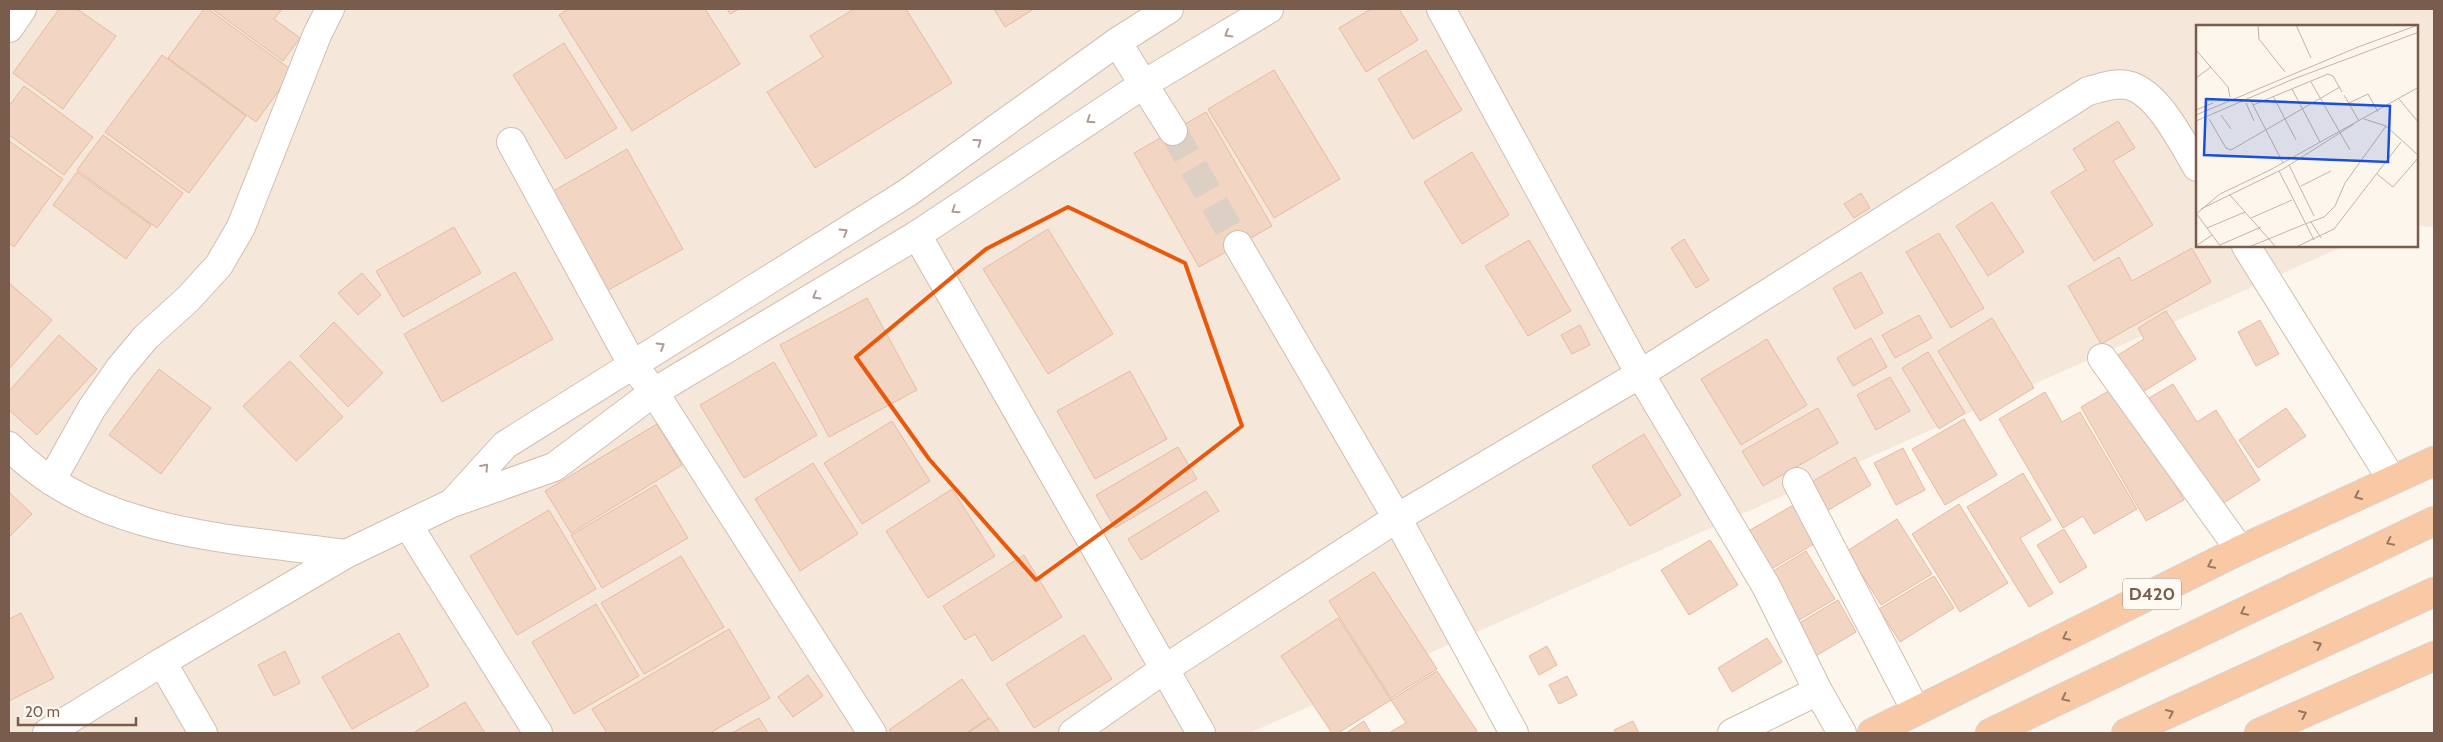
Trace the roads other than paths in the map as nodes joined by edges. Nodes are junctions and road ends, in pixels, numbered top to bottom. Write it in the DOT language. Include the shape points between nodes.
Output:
graph roads {
  1 [pos="22,9"];
  2 [pos="330,9"];
  3 [pos="1169,9"];
  4 [pos="1269,9"];
  5 [pos="1441,9"];
  6 [pos="9,28"];
  7 [pos="1117,42"];
  8 [pos="1144,84"];
  9 [pos="1173,131"];
  10 [pos="511,142"];
  11 [pos="2196,165"];
  12 [pos="917,235"];
  13 [pos="1238,245"];
  14 [pos="2247,248"];
  15 [pos="2102,358"];
  16 [pos="632,364"];
  17 [pos="1640,374"];
  18 [pos="654,392"];
  19 [pos="9,446"];
  20 [pos="2434,461"];
  21 [pos="2392,480"];
  22 [pos="51,481"];
  23 [pos="1797,482"];
  24 [pos="452,503"];
  25 [pos="1397,518"];
  26 [pos="2434,521"];
  27 [pos="408,525"];
  28 [pos="2240,550"];
  29 [pos="346,554"];
  30 [pos="2434,592"];
  31 [pos="2434,656"];
  32 [pos="162,662"];
  33 [pos="1163,670"];
  34 [pos="1818,691"];
  35 [pos="1916,711"];
  36 [pos="1999,730"];
  37 [pos="47,733"];
  38 [pos="203,733"];
  39 [pos="538,733"];
  40 [pos="872,733"];
  41 [pos="1073,733"];
  42 [pos="1201,733"];
  43 [pos="1514,733"];
  44 [pos="1732,733"];
  45 [pos="1842,733"];
  46 [pos="1872,733"];
  47 [pos="2126,733"];
  48 [pos="2259,733"];
  1 -- 6 [label="street"];
  2 -- 22 [label="street" via="240,227 219,265 146,337 120,368 92,408"];
  3 -- 7 [label="street"];
  4 -- 8 [label="street, one-way"];
  5 -- 17 [label="street"];
  7 -- 8 [label="street"];
  16 -- 7 [label="street, one-way" via="907,193"];
  8 -- 9 [label="street"];
  8 -- 12 [label="street, one-way"];
  10 -- 16 [label="street"];
  11 -- 17 [label="street" via="2160,110 2144,92 2129,85 2110,85 2088,91"];
  12 -- 18 [label="street, one-way"];
  12 -- 33 [label="street"];
  13 -- 25 [label="street"];
  14 -- 21 [label="street"];
  15 -- 28 [label="street"];
  16 -- 18 [label="street"];
  24 -- 16 [label="street, one-way" via="505,445"];
  17 -- 25 [label="street"];
  17 -- 34 [label="street" via="1766,586"];
  18 -- 24 [label="street" via="554,467"];
  18 -- 40 [label="street"];
  19 -- 22 [label="street"];
  20 -- 21 [label="highway, D420"];
  21 -- 28 [label="highway, D420, one-way"];
  22 -- 29 [label="street" via="88,502 129,518 196,533"];
  23 -- 35 [label="street"];
  24 -- 27 [label="street"];
  25 -- 33 [label="street"];
  25 -- 43 [label="street"];
  26 -- 36 [label="highway, one-way"];
  27 -- 29 [label="street"];
  27 -- 39 [label="street"];
  28 -- 35 [label="highway, D420, one-way"];
  29 -- 32 [label="street"];
  47 -- 30 [label="highway, one-way"];
  48 -- 31 [label="highway, one-way"];
  32 -- 37 [label="street"];
  32 -- 38 [label="street"];
  33 -- 41 [label="street"];
  33 -- 42 [label="street"];
  34 -- 44 [label="street"];
  34 -- 45 [label="street"];
  35 -- 46 [label="highway, D420"];
}
